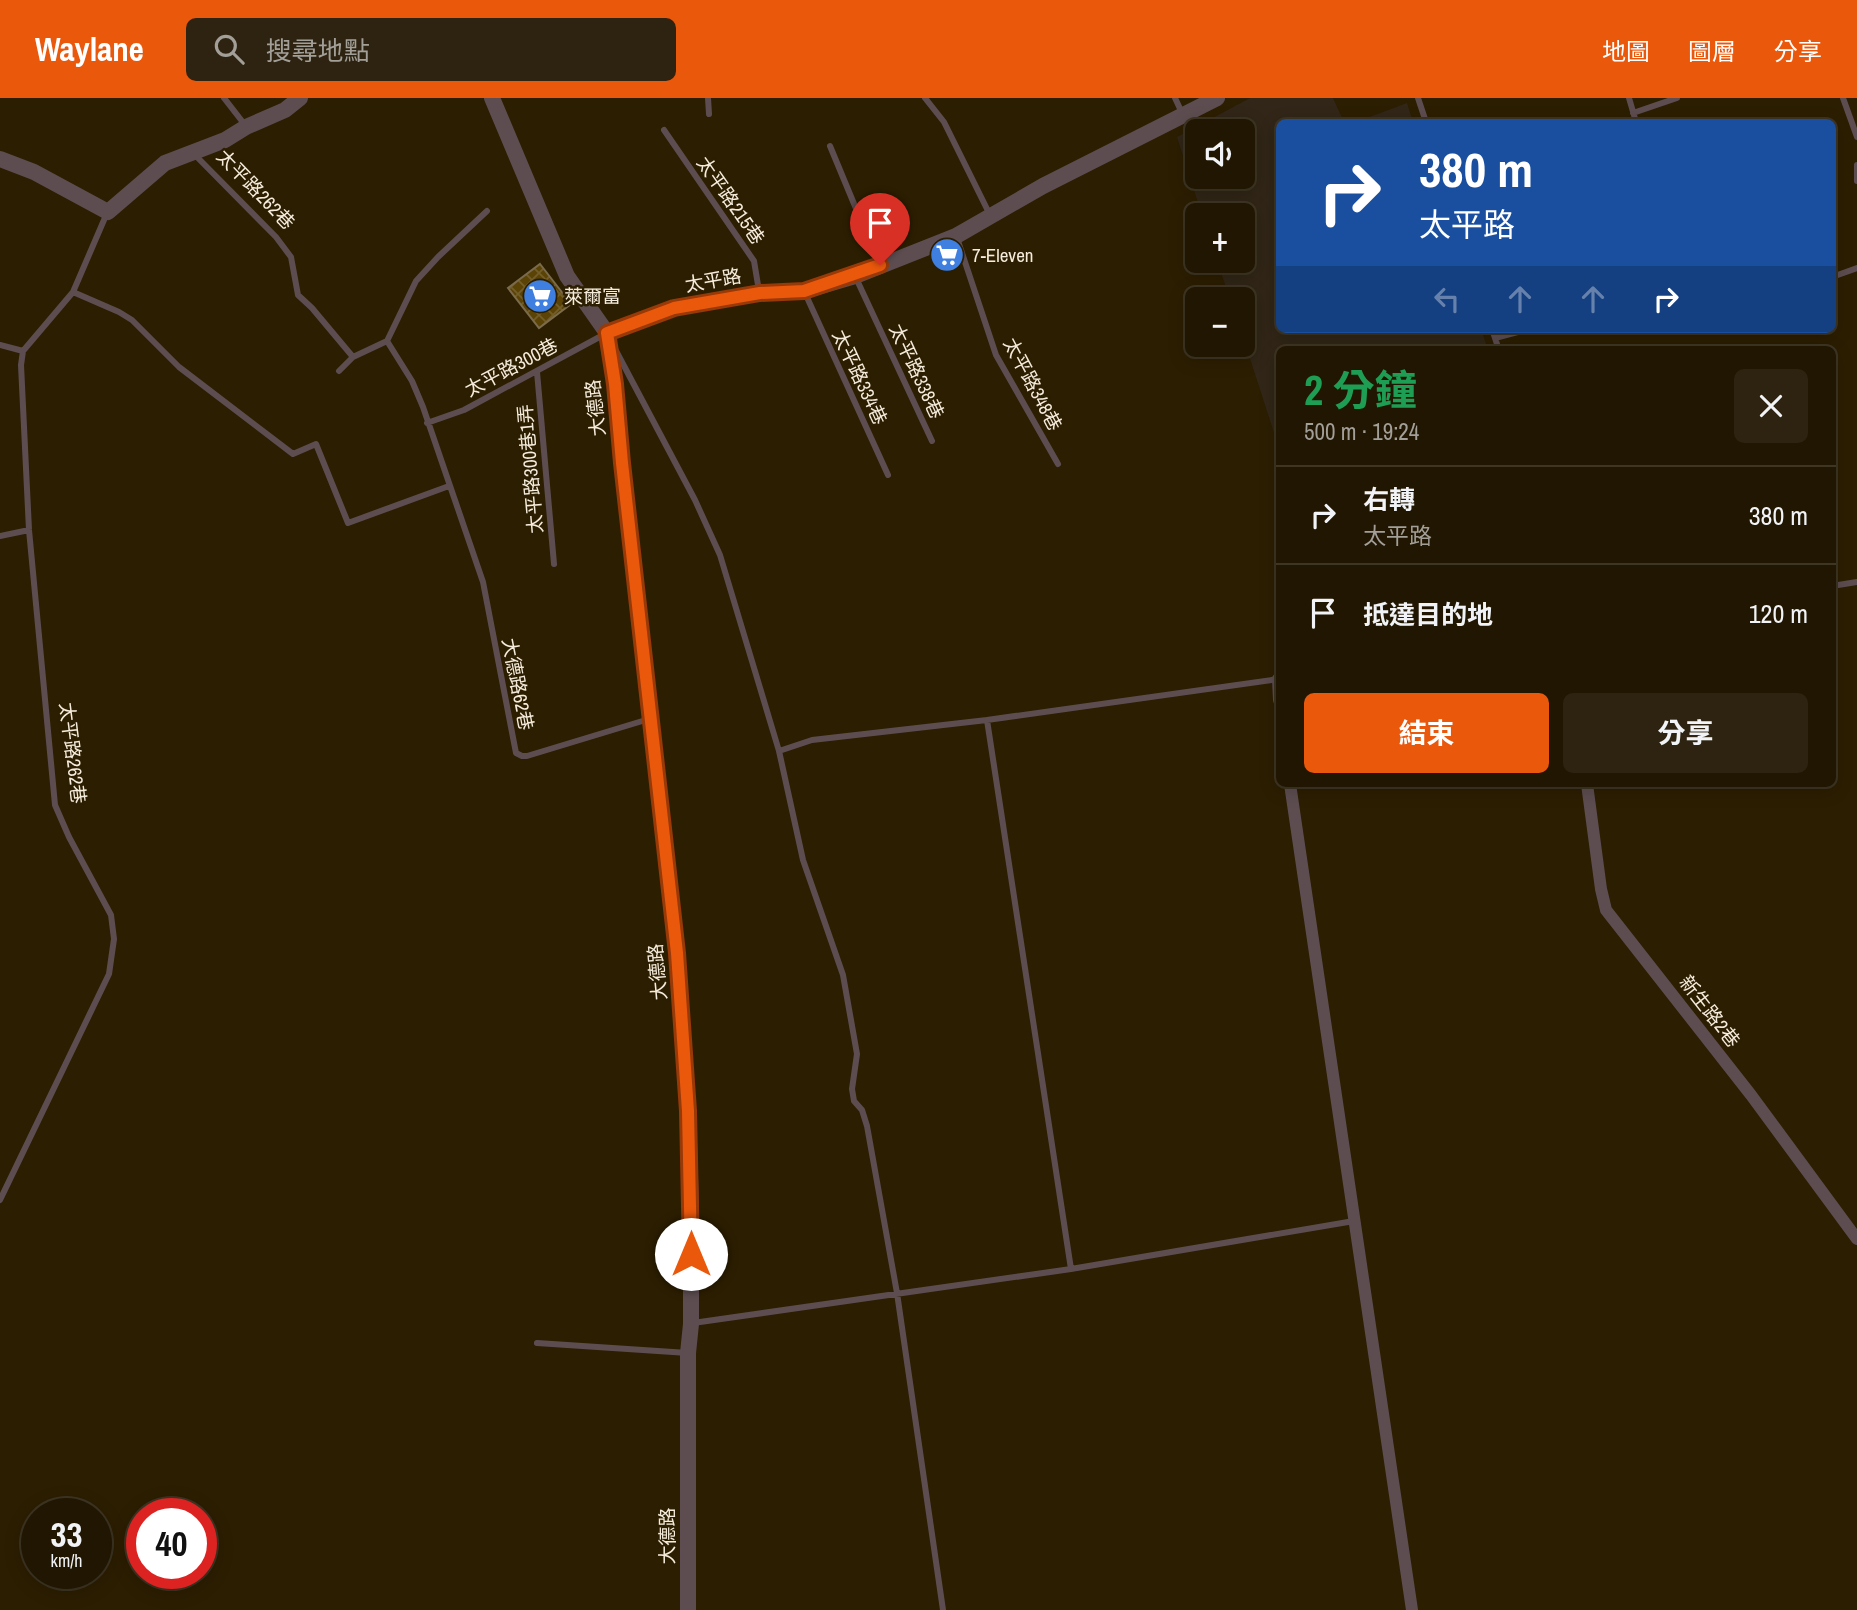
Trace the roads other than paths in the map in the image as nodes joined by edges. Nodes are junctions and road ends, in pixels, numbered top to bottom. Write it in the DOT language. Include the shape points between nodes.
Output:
graph roads {
  1 [pos="224,98"];
  2 [pos="300,98"];
  3 [pos="492,98"];
  4 [pos="708,98"];
  5 [pos="925,98"];
  6 [pos="1175,98"];
  7 [pos="1217,98"];
  8 [pos="1418,98"];
  9 [pos="1629,98"];
  10 [pos="1677,98"];
  11 [pos="1843,98"];
  12 [pos="1633,113"];
  13 [pos="709,114"];
  14 [pos="1183,115"];
  15 [pos="1425,119"];
  16 [pos="1635,119"];
  17 [pos="246,127"];
  18 [pos="664,130"];
  19 [pos="1857,137"];
  20 [pos="830,146"];
  21 [pos="193,153"];
  22 [pos="0,159"];
  23 [pos="1857,164"];
  24 [pos="1857,181"];
  25 [pos="487,211"];
  26 [pos="108,212"];
  27 [pos="990,217"];
  28 [pos="956,236"];
  29 [pos="880,265"];
  30 [pos="1857,268"];
  31 [pos="855,276"];
  32 [pos="1836,276"];
  33 [pos="804,291"];
  34 [pos="73,292"];
  35 [pos="760,293"];
  36 [pos="607,333"];
  37 [pos="1493,333"];
  38 [pos="1514,333"];
  39 [pos="1495,338"];
  40 [pos="387,341"];
  41 [pos="0,345"];
  42 [pos="1498,346"];
  43 [pos="23,351"];
  44 [pos="353,357"];
  45 [pos="339,371"];
  46 [pos="537,372"];
  47 [pos="427,423"];
  48 [pos="932,441"];
  49 [pos="1058,464"];
  50 [pos="888,475"];
  51 [pos="449,486"];
  52 [pos="29,530"];
  53 [pos="0,536"];
  54 [pos="554,564"];
  55 [pos="1857,582"];
  56 [pos="1836,585"];
  57 [pos="1276,679"];
  58 [pos="650,718"];
  59 [pos="988,720"];
  60 [pos="779,751"];
  61 [pos="1290,787"];
  62 [pos="1587,787"];
  63 [pos="0,1200"];
  64 [pos="1354,1222"];
  65 [pos="1857,1239"];
  66 [pos="1070,1269"];
  67 [pos="897,1293"];
  68 [pos="691,1324"];
  69 [pos="537,1343"];
  70 [pos="688,1353"];
  71 [pos="688,1610"];
  72 [pos="943,1610"];
  73 [pos="1412,1610"];
  1 -- 17 [label="lane, 太平路262巷"];
  2 -- 17 [label="street, 太平路262巷"];
  3 -- 36 [label="street" via="566,276"];
  4 -- 13 [label="lane"];
  5 -- 27 [label="lane" via="944,122"];
  6 -- 14 [label="lane"];
  7 -- 14 [label="street, 太平路"];
  8 -- 15 [label="lane"];
  9 -- 12 [label="lane"];
  10 -- 12 [label="lane"];
  11 -- 19 [label="lane"];
  12 -- 16 [label="lane"];
  14 -- 27 [label="street, 太平路"];
  17 -- 21 [label="street, 太平路262巷"];
  18 -- 35 [label="lane, 太平路215巷" via="754,261"];
  20 -- 29 [label="lane"];
  21 -- 26 [label="street, 太平路262巷" via="165,163"];
  21 -- 44 [label="lane, 太平路262巷" via="276,237 291,257 298,295"];
  22 -- 26 [label="street"];
  23 -- 24 [label="lane"];
  25 -- 40 [label="lane" via="416,281"];
  26 -- 34 [label="lane, 太平路262巷"];
  27 -- 28 [label="street, 太平路"];
  28 -- 29 [label="street, 太平路"];
  28 -- 49 [label="lane, 太平路348巷" via="996,355"];
  29 -- 31 [label="street, 太平路"];
  30 -- 32 [label="lane"];
  31 -- 33 [label="street, 太平路"];
  31 -- 48 [label="lane, 太平路338巷"];
  33 -- 35 [label="street, 太平路"];
  33 -- 50 [label="lane, 太平路334巷"];
  34 -- 43 [label="lane, 太平路262巷"];
  34 -- 51 [label="lane" via="132,320 179,367 293,454 316,444 348,523"];
  35 -- 36 [label="street, 太平路" via="674,308"];
  36 -- 46 [label="lane, 太平路300巷"];
  36 -- 58 [label="street, 大德路"];
  36 -- 60 [label="lane" via="720,555"];
  37 -- 39 [label="lane"];
  38 -- 39 [label="lane"];
  39 -- 42 [label="lane"];
  40 -- 44 [label="lane"];
  40 -- 47 [label="lane" via="412,381"];
  41 -- 43 [label="lane"];
  43 -- 52 [label="lane, 太平路262巷"];
  44 -- 45 [label="lane"];
  46 -- 47 [label="lane, 太平路300巷" via="464,410"];
  46 -- 54 [label="lane, 太平路300巷1弄"];
  47 -- 51 [label="lane"];
  51 -- 58 [label="lane, 大德路62巷" via="483,582 516,753 527,756"];
  52 -- 53 [label="lane"];
  52 -- 63 [label="lane, 太平路262巷" via="55,804 111,915 114,939 109,974"];
  55 -- 56 [label="lane"];
  57 -- 59 [label="lane"];
  58 -- 68 [label="street, 大德路" via="677,953 689,1138"];
  59 -- 60 [label="lane" via="812,740"];
  59 -- 66 [label="lane"];
  60 -- 67 [label="lane" via="803,860 843,975 857,1054 854,1101 867,1126"];
  61 -- 64 [label="street"];
  62 -- 65 [label="street, 新生路2巷" via="1606,910"];
  64 -- 66 [label="lane"];
  64 -- 73 [label="street"];
  66 -- 67 [label="lane"];
  67 -- 68 [label="lane"];
  67 -- 72 [label="lane"];
  68 -- 70 [label="street, 大德路"];
  69 -- 70 [label="lane"];
  70 -- 71 [label="street, 大德路"];
}
